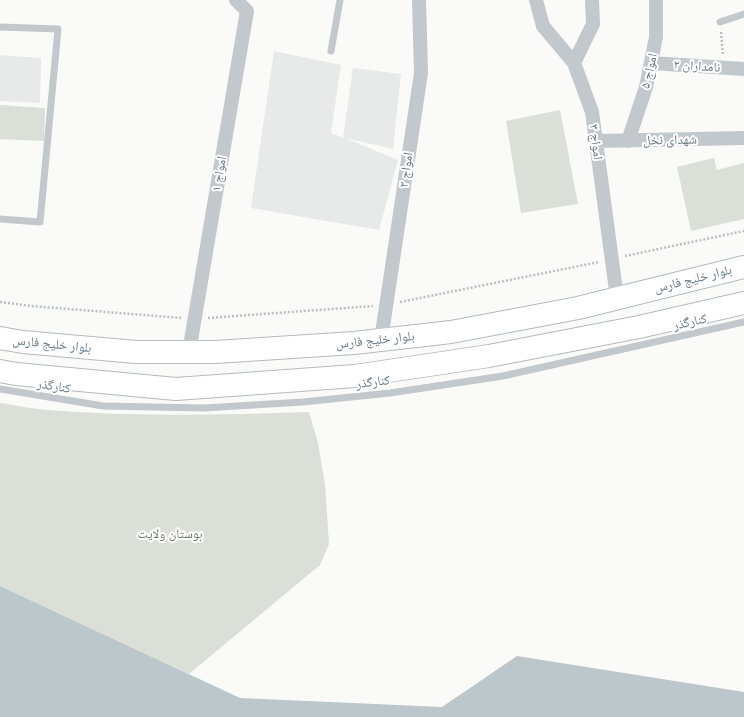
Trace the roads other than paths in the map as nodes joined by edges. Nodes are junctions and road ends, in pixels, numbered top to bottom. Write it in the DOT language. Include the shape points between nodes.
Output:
graph roads {
  1 [pos="236,0"];
  2 [pos="340,0"];
  3 [pos="419,0"];
  4 [pos="536,0"];
  5 [pos="592,0"];
  6 [pos="656,0"];
  7 [pos="744,14"];
  8 [pos="720,22"];
  9 [pos="0,27"];
  10 [pos="331,51"];
  11 [pos="574,63"];
  12 [pos="651,63"];
  13 [pos="744,70"];
  14 [pos="744,138"];
  15 [pos="596,141"];
  16 [pos="628,141"];
  17 [pos="0,219"];
  18 [pos="744,267"];
  19 [pos="617,298"];
  20 [pos="744,303"];
  21 [pos="744,322"];
  22 [pos="0,338"];
  23 [pos="381,340"];
  24 [pos="189,352"];
  25 [pos="0,371"];
  26 [pos="0,389"];
  1 -- 24 [label="street, امواج ۱" via="247,11"];
  2 -- 10 [label="lane"];
  3 -- 23 [label="street, امواج ۲" via="421,73"];
  4 -- 11 [label="street, امواج ۳" via="543,26"];
  5 -- 11 [label="street" via="594,24"];
  6 -- 12 [label="street, امواج ۵" via="656,37"];
  7 -- 8 [label="lane"];
  9 -- 17 [label="lane" via="58,29 40,222"];
  11 -- 15 [label="street, امواج ۳" via="592,112"];
  12 -- 13 [label="street, نامداران ۲"];
  12 -- 16 [label="street, امواج ۵"];
  14 -- 16 [label="street, شهدای نخل"];
  15 -- 16 [label="street, شهدای نخل"];
  15 -- 19 [label="street, امواج ۳"];
  18 -- 19 [label="main road, بلوار خلیج فارس"];
  19 -- 23 [label="main road, بلوار خلیج فارس" via="451,332"];
  20 -- 25 [label="main road" via="496,355 355,376 176,389"];
  21 -- 26 [label="lane, کنارگذر" via="503,376 390,393 303,402 204,408 103,406"];
  22 -- 24 [label="main road, بلوار خلیج فارس" via="129,351"];
  23 -- 24 [label="main road, بلوار خلیج فارس"];
}
